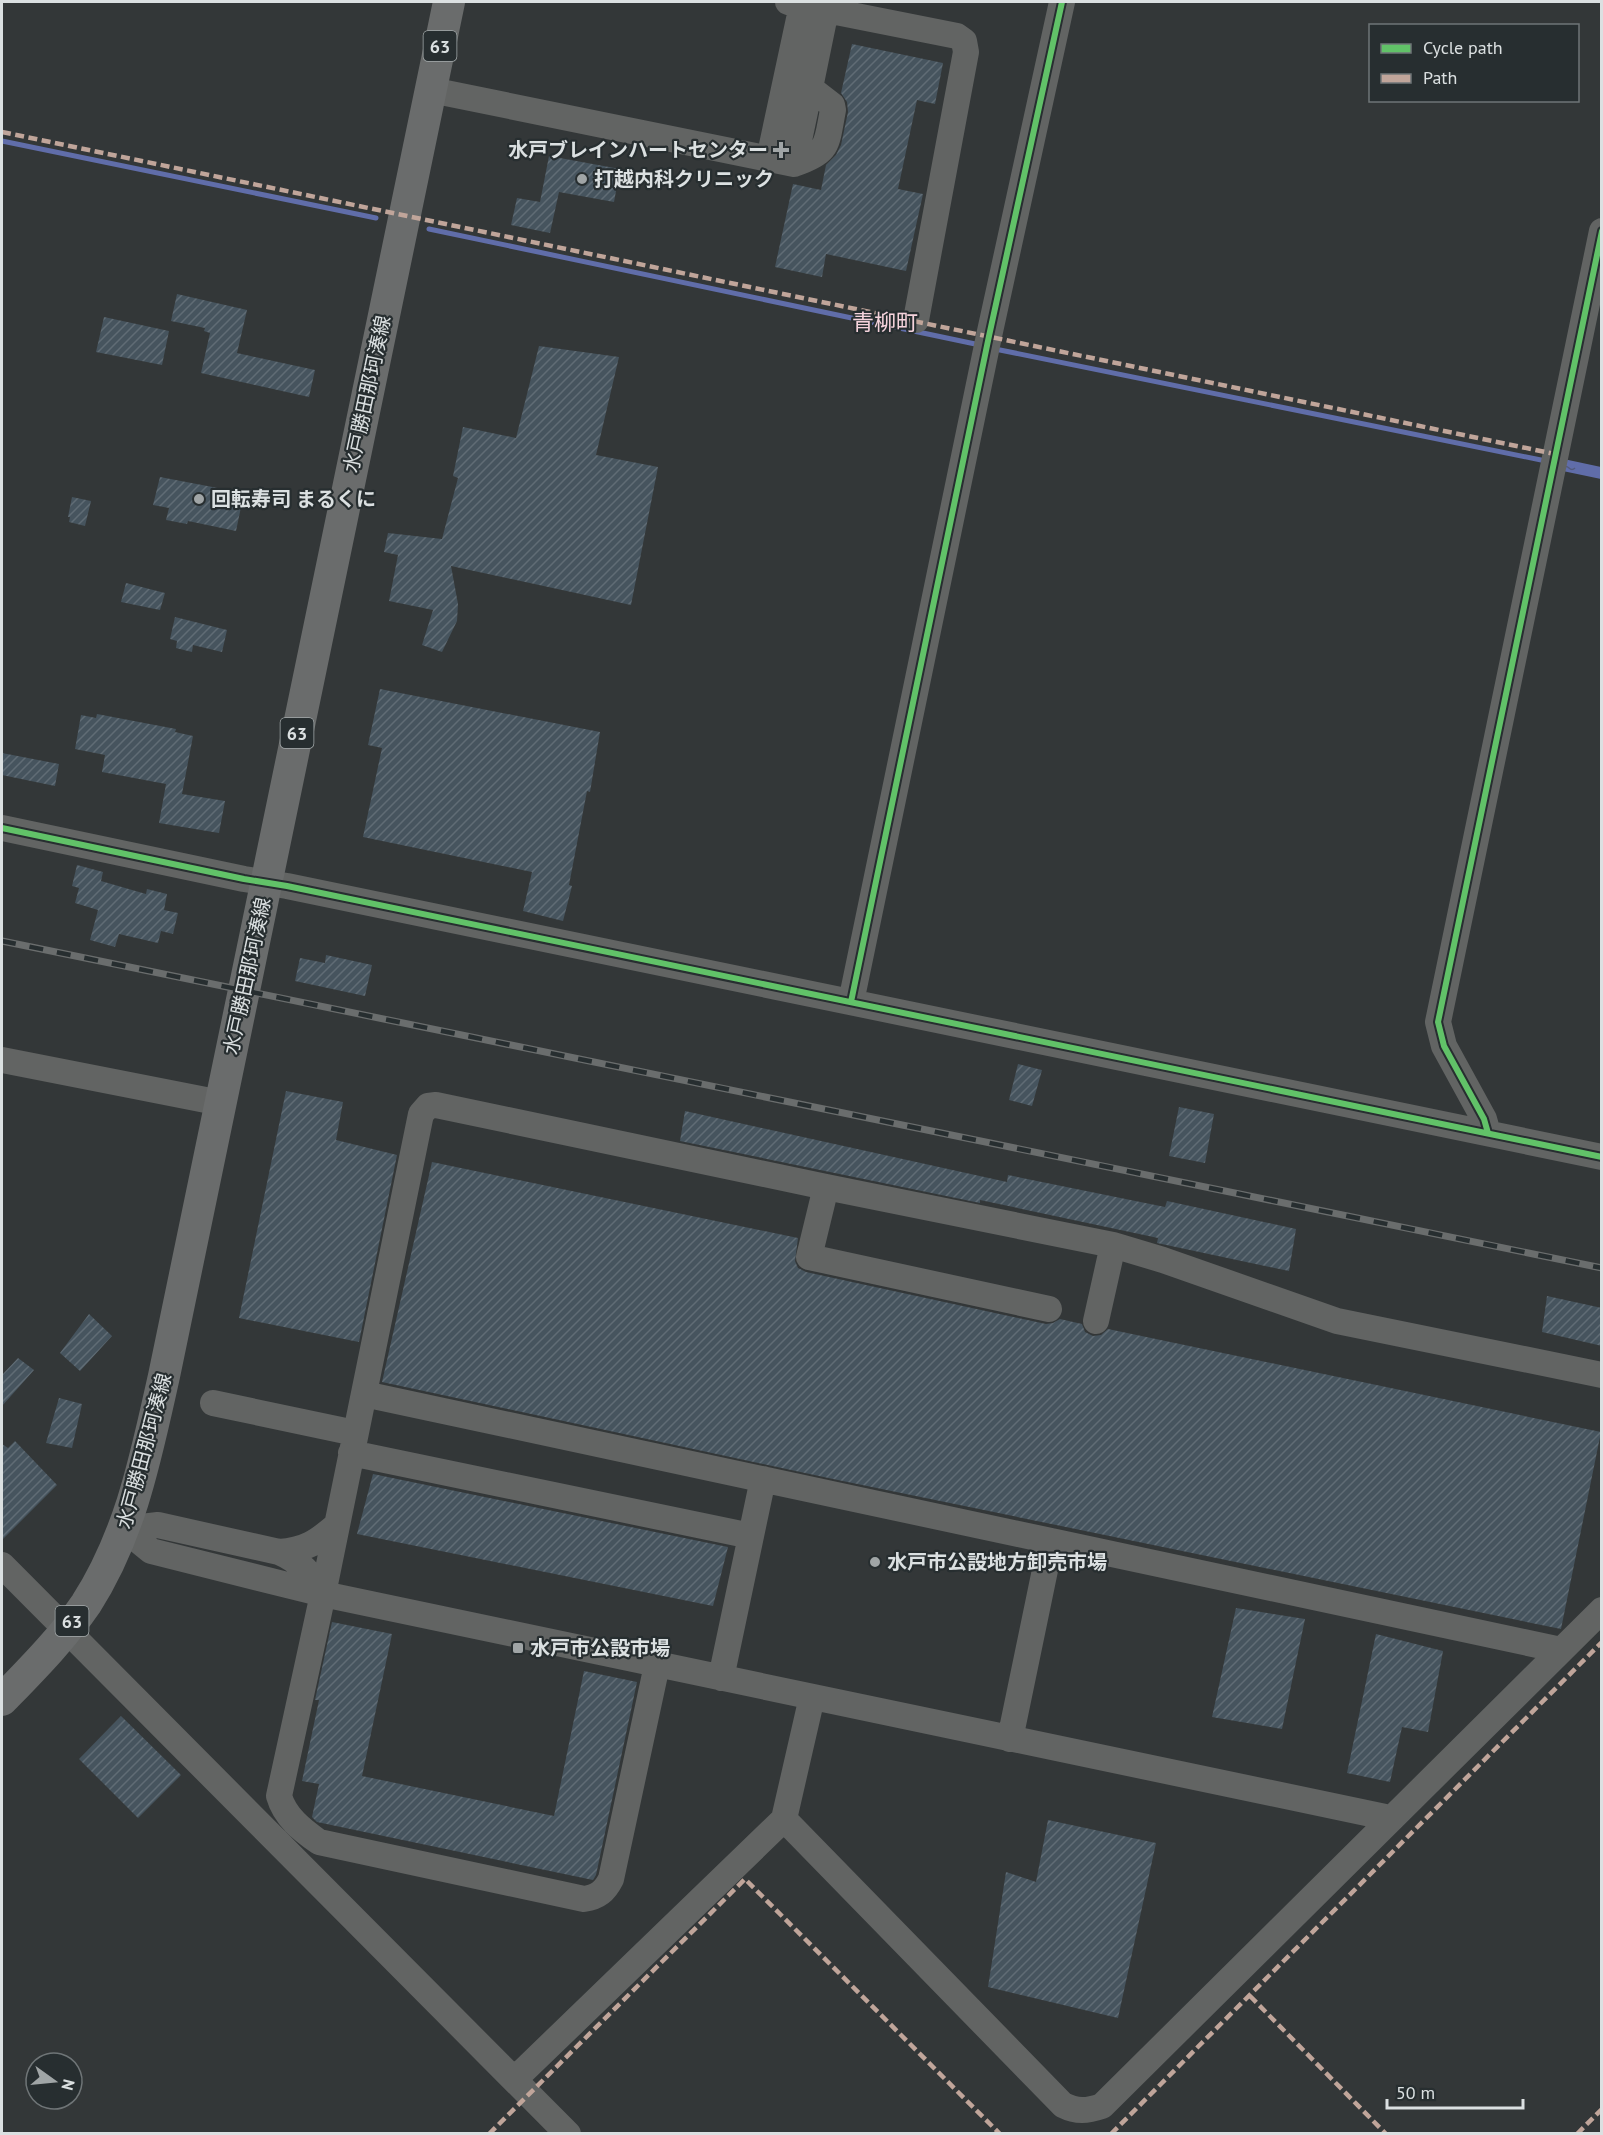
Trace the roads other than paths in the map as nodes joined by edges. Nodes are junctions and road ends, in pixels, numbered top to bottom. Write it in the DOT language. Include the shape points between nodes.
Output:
graph roads {
  1 [pos="449,2"];
  2 [pos="1062,2"];
  3 [pos="805,5"];
  4 [pos="431,90"];
  5 [pos="769,159"];
  6 [pos="1602,231"];
  7 [pos="916,320"];
  8 [pos="2,828"];
  9 [pos="266,883"];
  10 [pos="851,1002"];
  11 [pos="2,1060"];
  12 [pos="221,1103"];
  13 [pos="1488,1133"];
  14 [pos="1602,1157"];
  15 [pos="826,1187"];
  16 [pos="1113,1245"];
  17 [pos="1048,1310"];
  18 [pos="1096,1321"];
  19 [pos="1602,1375"];
  20 [pos="364,1394"];
  21 [pos="213,1403"];
  22 [pos="353,1443"];
  23 [pos="763,1479"];
  24 [pos="337,1525"];
  25 [pos="124,1529"];
  26 [pos="751,1536"];
  27 [pos="1051,1541"];
  28 [pos="279,1552"];
  29 [pos="2,1565"];
  30 [pos="323,1594"];
  31 [pos="1602,1610"];
  32 [pos="66,1629"];
  33 [pos="1561,1650"];
  34 [pos="657,1665"];
  35 [pos="720,1678"];
  36 [pos="812,1697"];
  37 [pos="2,1700"];
  38 [pos="1010,1739"];
  39 [pos="282,1807"];
  40 [pos="1390,1818"];
  41 [pos="784,1819"];
  42 [pos="262,1827"];
  43 [pos="515,2079"];
  44 [pos="567,2133"];
  1 -- 4 [label="main road, 水戸勝田那珂湊線 / 63"];
  2 -- 10 [label="street"];
  3 -- 5 [label="street"];
  3 -- 5 [label="street" via="810,88 832,105 832,115 824,148 815,157 794,164"];
  3 -- 7 [label="street" via="957,36 964,41 966,52"];
  4 -- 5 [label="street"];
  4 -- 9 [label="main road, 水戸勝田那珂湊線 / 63"];
  6 -- 13 [label="street" via="1438,1022 1444,1046"];
  8 -- 9 [label="street"];
  9 -- 10 [label="street"];
  9 -- 12 [label="main road, 水戸勝田那珂湊線 / 63"];
  10 -- 13 [label="street"];
  11 -- 12 [label="street"];
  12 -- 25 [label="main road, 水戸勝田那珂湊線 / 63" via="157,1408 137,1493"];
  13 -- 14 [label="street"];
  15 -- 16 [label="street"];
  15 -- 17 [label="street" via="809,1257"];
  15 -- 20 [label="street" via="428,1106 422,1114"];
  16 -- 18 [label="street"];
  16 -- 19 [label="street" via="1337,1321"];
  20 -- 22 [label="street"];
  20 -- 23 [label="street"];
  21 -- 22 [label="street"];
  22 -- 24 [label="street"];
  22 -- 26 [label="street"];
  23 -- 26 [label="street"];
  23 -- 27 [label="street"];
  24 -- 28 [label="street" via="305,1548"];
  24 -- 30 [label="street"];
  25 -- 28 [label="street" via="158,1525"];
  25 -- 30 [label="street" via="151,1551"];
  25 -- 32 [label="main road, 水戸勝田那珂湊線 / 63" via="99,1581"];
  26 -- 35 [label="street"];
  27 -- 33 [label="street"];
  27 -- 38 [label="street"];
  28 -- 30 [label="street" via="302,1565"];
  29 -- 32 [label="street"];
  30 -- 34 [label="street"];
  30 -- 39 [label="street" via="279,1796"];
  31 -- 33 [label="street"];
  32 -- 37 [label="main road, 水戸勝田那珂湊線 / 63"];
  32 -- 42 [label="street"];
  33 -- 40 [label="street"];
  34 -- 35 [label="street"];
  34 -- 39 [label="street" via="611,1879 606,1890 594,1897 584,1899 319,1842"];
  35 -- 36 [label="street"];
  36 -- 38 [label="street"];
  36 -- 41 [label="street"];
  38 -- 40 [label="street"];
  39 -- 42 [label="street"];
  40 -- 41 [label="street" via="1102,2106 1089,2110 1063,2105"];
  41 -- 43 [label="street"];
  42 -- 43 [label="street"];
  43 -- 44 [label="street"];
}
